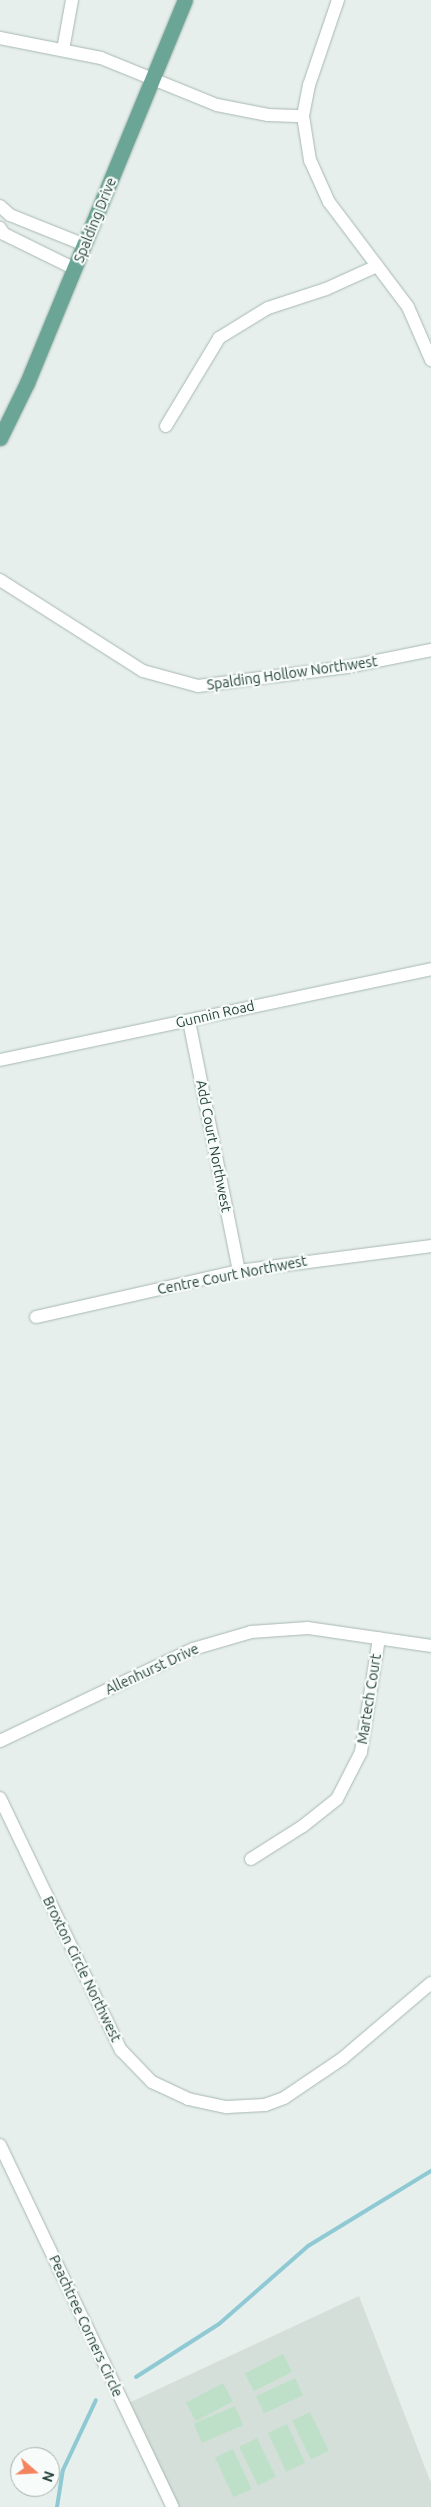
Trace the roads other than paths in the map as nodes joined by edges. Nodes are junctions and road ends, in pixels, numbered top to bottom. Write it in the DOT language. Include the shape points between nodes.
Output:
graph roads {
  1 [pos="72,0"];
  2 [pos="185,0"];
  3 [pos="338,0"];
  4 [pos="0,38"];
  5 [pos="63,50"];
  6 [pos="153,80"];
  7 [pos="303,116"];
  8 [pos="0,206"];
  9 [pos="0,228"];
  10 [pos="85,246"];
  11 [pos="377,266"];
  12 [pos="75,269"];
  13 [pos="431,360"];
  14 [pos="166,426"];
  15 [pos="0,438"];
  16 [pos="0,580"];
  17 [pos="431,650"];
  18 [pos="431,969"];
  19 [pos="189,1020"];
  20 [pos="0,1060"];
  21 [pos="431,1246"];
  22 [pos="239,1271"];
  23 [pos="36,1317"];
  24 [pos="379,1638"];
  25 [pos="431,1646"];
  26 [pos="0,1741"];
  27 [pos="0,1798"];
  28 [pos="251,1859"];
  29 [pos="431,1983"];
  30 [pos="0,2144"];
  31 [pos="173,2507"];
  1 -- 5 [label="street"];
  2 -- 6 [label="main road, Spalding Drive"];
  3 -- 7 [label="street" via="309,85"];
  4 -- 5 [label="street"];
  5 -- 6 [label="street" via="101,58"];
  6 -- 7 [label="street" via="217,105 268,115"];
  6 -- 10 [label="main road, Spalding Drive"];
  7 -- 11 [label="street" via="310,160 329,202"];
  8 -- 10 [label="street" via="10,215"];
  9 -- 12 [label="street" via="4,234"];
  10 -- 12 [label="main road, Spalding Drive"];
  11 -- 13 [label="street" via="408,307"];
  11 -- 14 [label="street" via="326,289 268,308 219,338"];
  12 -- 15 [label="main road, Spalding Drive"];
  16 -- 17 [label="street, Spalding Hollow Northwest" via="143,671 198,686 348,667"];
  18 -- 19 [label="street, Gunnin Road"];
  19 -- 20 [label="street, Gunnin Road"];
  19 -- 22 [label="street, Add Court Northwest"];
  21 -- 22 [label="street, Centre Court Northwest"];
  22 -- 23 [label="street, Centre Court Northwest"];
  24 -- 25 [label="street, Allenhurst Drive"];
  24 -- 26 [label="street, Allenhurst Drive" via="308,1628 251,1632 193,1649"];
  24 -- 28 [label="street, Martech Court" via="361,1752 337,1799 303,1826"];
  27 -- 29 [label="street, Broxton Circle Northwest" via="121,2050 152,2082 188,2099 227,2107 265,2106 284,2098 342,2058"];
  30 -- 31 [label="street, Peachtree Corners Circle"];
}
